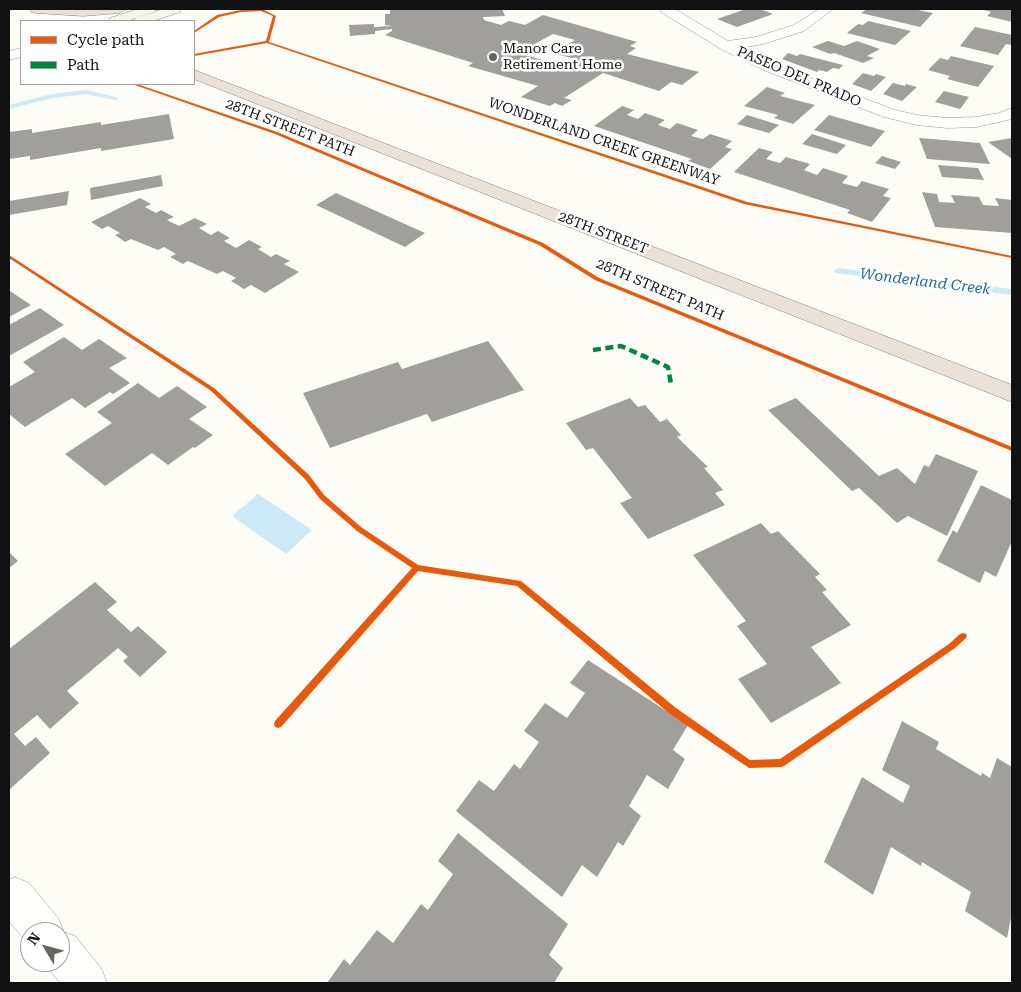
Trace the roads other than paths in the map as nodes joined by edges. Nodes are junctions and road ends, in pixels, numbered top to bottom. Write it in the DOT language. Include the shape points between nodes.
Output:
graph roads {
  1 [pos="28,9"];
  2 [pos="36,9"];
  3 [pos="120,9"];
  4 [pos="150,9"];
  5 [pos="175,9"];
  6 [pos="666,9"];
  7 [pos="827,9"];
  8 [pos="56,20"];
  9 [pos="118,20"];
  10 [pos="144,20"];
  11 [pos="726,46"];
  12 [pos="195,74"];
  13 [pos="1012,113"];
  14 [pos="1012,394"];
  15 [pos="14,897"];
  16 [pos="35,922"];
  17 [pos="70,964"];
  18 [pos="86,983"];
  1 -- 8 [label="highway"];
  2 -- 3 [label="highway" via="83,12"];
  4 -- 9 [label="street"];
  5 -- 10 [label="street"];
  6 -- 11 [label="street, PASEO DEL PRADO"];
  7 -- 11 [label="street" via="799,28"];
  11 -- 13 [label="street, PASEO DEL PRADO" via="771,68 871,108 917,120 977,122"];
  12 -- 14 [label="highway, 28TH STREET"];
  15 -- 16 [label="street"];
  17 -- 18 [label="street"];
}
